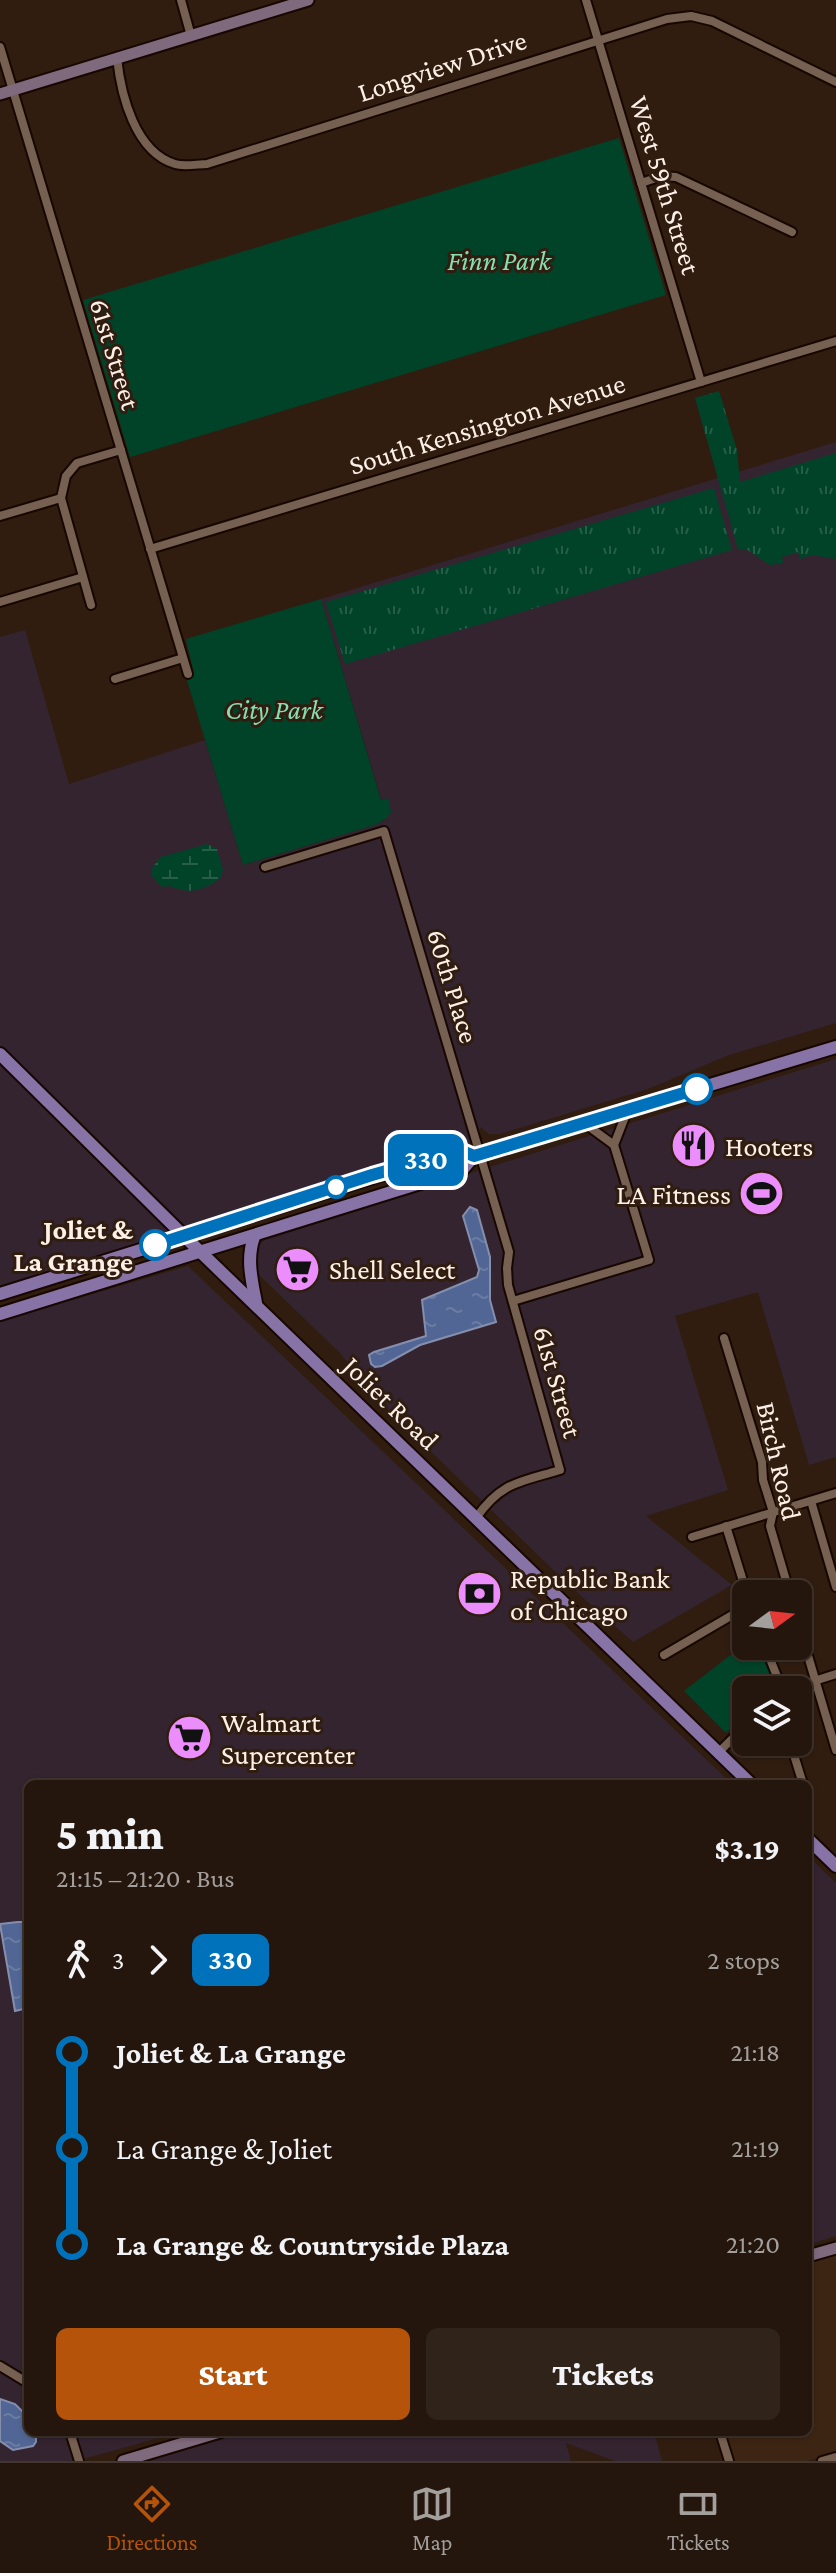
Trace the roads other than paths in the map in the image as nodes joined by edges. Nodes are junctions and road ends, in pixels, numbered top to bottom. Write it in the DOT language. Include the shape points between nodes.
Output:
graph roads {
  1 [pos="181,0"];
  2 [pos="308,0"];
  3 [pos="586,0"];
  4 [pos="191,36"];
  5 [pos="598,40"];
  6 [pos="0,47"];
  7 [pos="117,58"];
  8 [pos="836,82"];
  9 [pos="13,90"];
  10 [pos="0,94"];
  11 [pos="641,183"];
  12 [pos="792,232"];
  13 [pos="836,341"];
  14 [pos="701,382"];
  15 [pos="121,450"];
  16 [pos="61,498"];
  17 [pos="0,516"];
  18 [pos="150,549"];
  19 [pos="83,577"];
  20 [pos="0,602"];
  21 [pos="91,605"];
  22 [pos="183,658"];
  23 [pos="188,674"];
  24 [pos="115,679"];
  25 [pos="265,867"];
  26 [pos="836,1047"];
  27 [pos="0,1054"];
  28 [pos="628,1109"];
  29 [pos="583,1123"];
  30 [pos="614,1145"];
  31 [pos="477,1155"];
  32 [pos="184,1236"];
  33 [pos="254,1237"];
  34 [pos="201,1251"];
  35 [pos="0,1294"];
  36 [pos="513,1301"];
  37 [pos="256,1303"];
  38 [pos="0,1314"];
  39 [pos="724,1338"];
  40 [pos="836,1493"];
  41 [pos="811,1501"];
  42 [pos="773,1512"];
  43 [pos="476,1518"];
  44 [pos="726,1526"];
  45 [pos="692,1537"];
  46 [pos="743,1580"];
  47 [pos="786,1580"];
  48 [pos="836,1587"];
  49 [pos="732,1615"];
  50 [pos="664,1655"];
  51 [pos="809,1660"];
  52 [pos="836,1674"];
  53 [pos="815,1680"];
  54 [pos="812,1681"];
  55 [pos="732,1739"];
  56 [pos="836,1750"];
  57 [pos="719,1752"];
  58 [pos="794,1756"];
  59 [pos="747,1780"];
  60 [pos="802,1780"];
  61 [pos="812,1843"];
  62 [pos="836,1866"];
  63 [pos="836,2248"];
  64 [pos="812,2255"];
  65 [pos="0,2366"];
  66 [pos="24,2381"];
  67 [pos="71,2436"];
  68 [pos="207,2436"];
  69 [pos="721,2436"];
  70 [pos="836,2457"];
  71 [pos="79,2461"];
  72 [pos="123,2461"];
  73 [pos="729,2461"];
  74 [pos="822,2461"];
  1 -- 4 [label="street"];
  2 -- 4 [label="street"];
  3 -- 5 [label="street, West 59th Street"];
  4 -- 7 [label="street"];
  5 -- 7 [label="street, Longview Drive" via="207,164 176,164 150,148 134,125"];
  5 -- 8 [label="street, Longview Drive" via="691,16 712,21"];
  5 -- 11 [label="street, West 59th Street"];
  6 -- 9 [label="street, 61st Street"];
  7 -- 9 [label="street"];
  9 -- 10 [label="street"];
  9 -- 15 [label="street, 61st Street"];
  11 -- 12 [label="street" via="662,176 683,179"];
  11 -- 14 [label="street, West 59th Street"];
  13 -- 14 [label="street, South Kensington Avenue"];
  14 -- 18 [label="street, South Kensington Avenue"];
  15 -- 16 [label="street" via="71,467"];
  15 -- 18 [label="street, 61st Street"];
  16 -- 17 [label="street"];
  16 -- 19 [label="street"];
  18 -- 22 [label="street, 61st Street"];
  19 -- 20 [label="street"];
  19 -- 21 [label="street"];
  22 -- 23 [label="street, 61st Street"];
  22 -- 24 [label="street"];
  25 -- 31 [label="street, 60th Place" via="384,831"];
  26 -- 28 [label="main road"];
  27 -- 32 [label="main road, Joliet Road"];
  28 -- 29 [label="main road"];
  28 -- 30 [label="street"];
  29 -- 30 [label="street"];
  29 -- 31 [label="main road"];
  30 -- 36 [label="street, 61st Street" via="649,1260"];
  31 -- 32 [label="main road" via="460,1150"];
  31 -- 33 [label="main road" via="462,1170"];
  31 -- 36 [label="street, 61st Street" via="509,1252"];
  32 -- 34 [label="main road, Joliet Road"];
  32 -- 35 [label="main road"];
  33 -- 34 [label="main road"];
  33 -- 37 [label="main road" via="250,1268"];
  34 -- 37 [label="main road, Joliet Road"];
  34 -- 38 [label="main road"];
  36 -- 43 [label="street, 61st Street" via="560,1470 506,1486"];
  37 -- 43 [label="main road, Joliet Road"];
  39 -- 42 [label="street, Birch Road"];
  40 -- 41 [label="street"];
  41 -- 42 [label="street"];
  41 -- 48 [label="street"];
  42 -- 44 [label="street"];
  42 -- 47 [label="street, Birch Road" via="770,1526"];
  43 -- 57 [label="main road, Joliet Road"];
  44 -- 45 [label="street"];
  44 -- 46 [label="street"];
  49 -- 50 [label="street"];
  51 -- 53 [label="street"];
  52 -- 53 [label="street"];
  53 -- 54 [label="street"];
  53 -- 56 [label="street"];
  55 -- 57 [label="street"];
  57 -- 59 [label="main road, Joliet Road"];
  58 -- 60 [label="street"];
  61 -- 62 [label="main road"];
  63 -- 64 [label="street"];
  65 -- 66 [label="street"];
  67 -- 71 [label="street"];
  68 -- 72 [label="street"];
  69 -- 73 [label="street"];
  70 -- 74 [label="street"];
}
